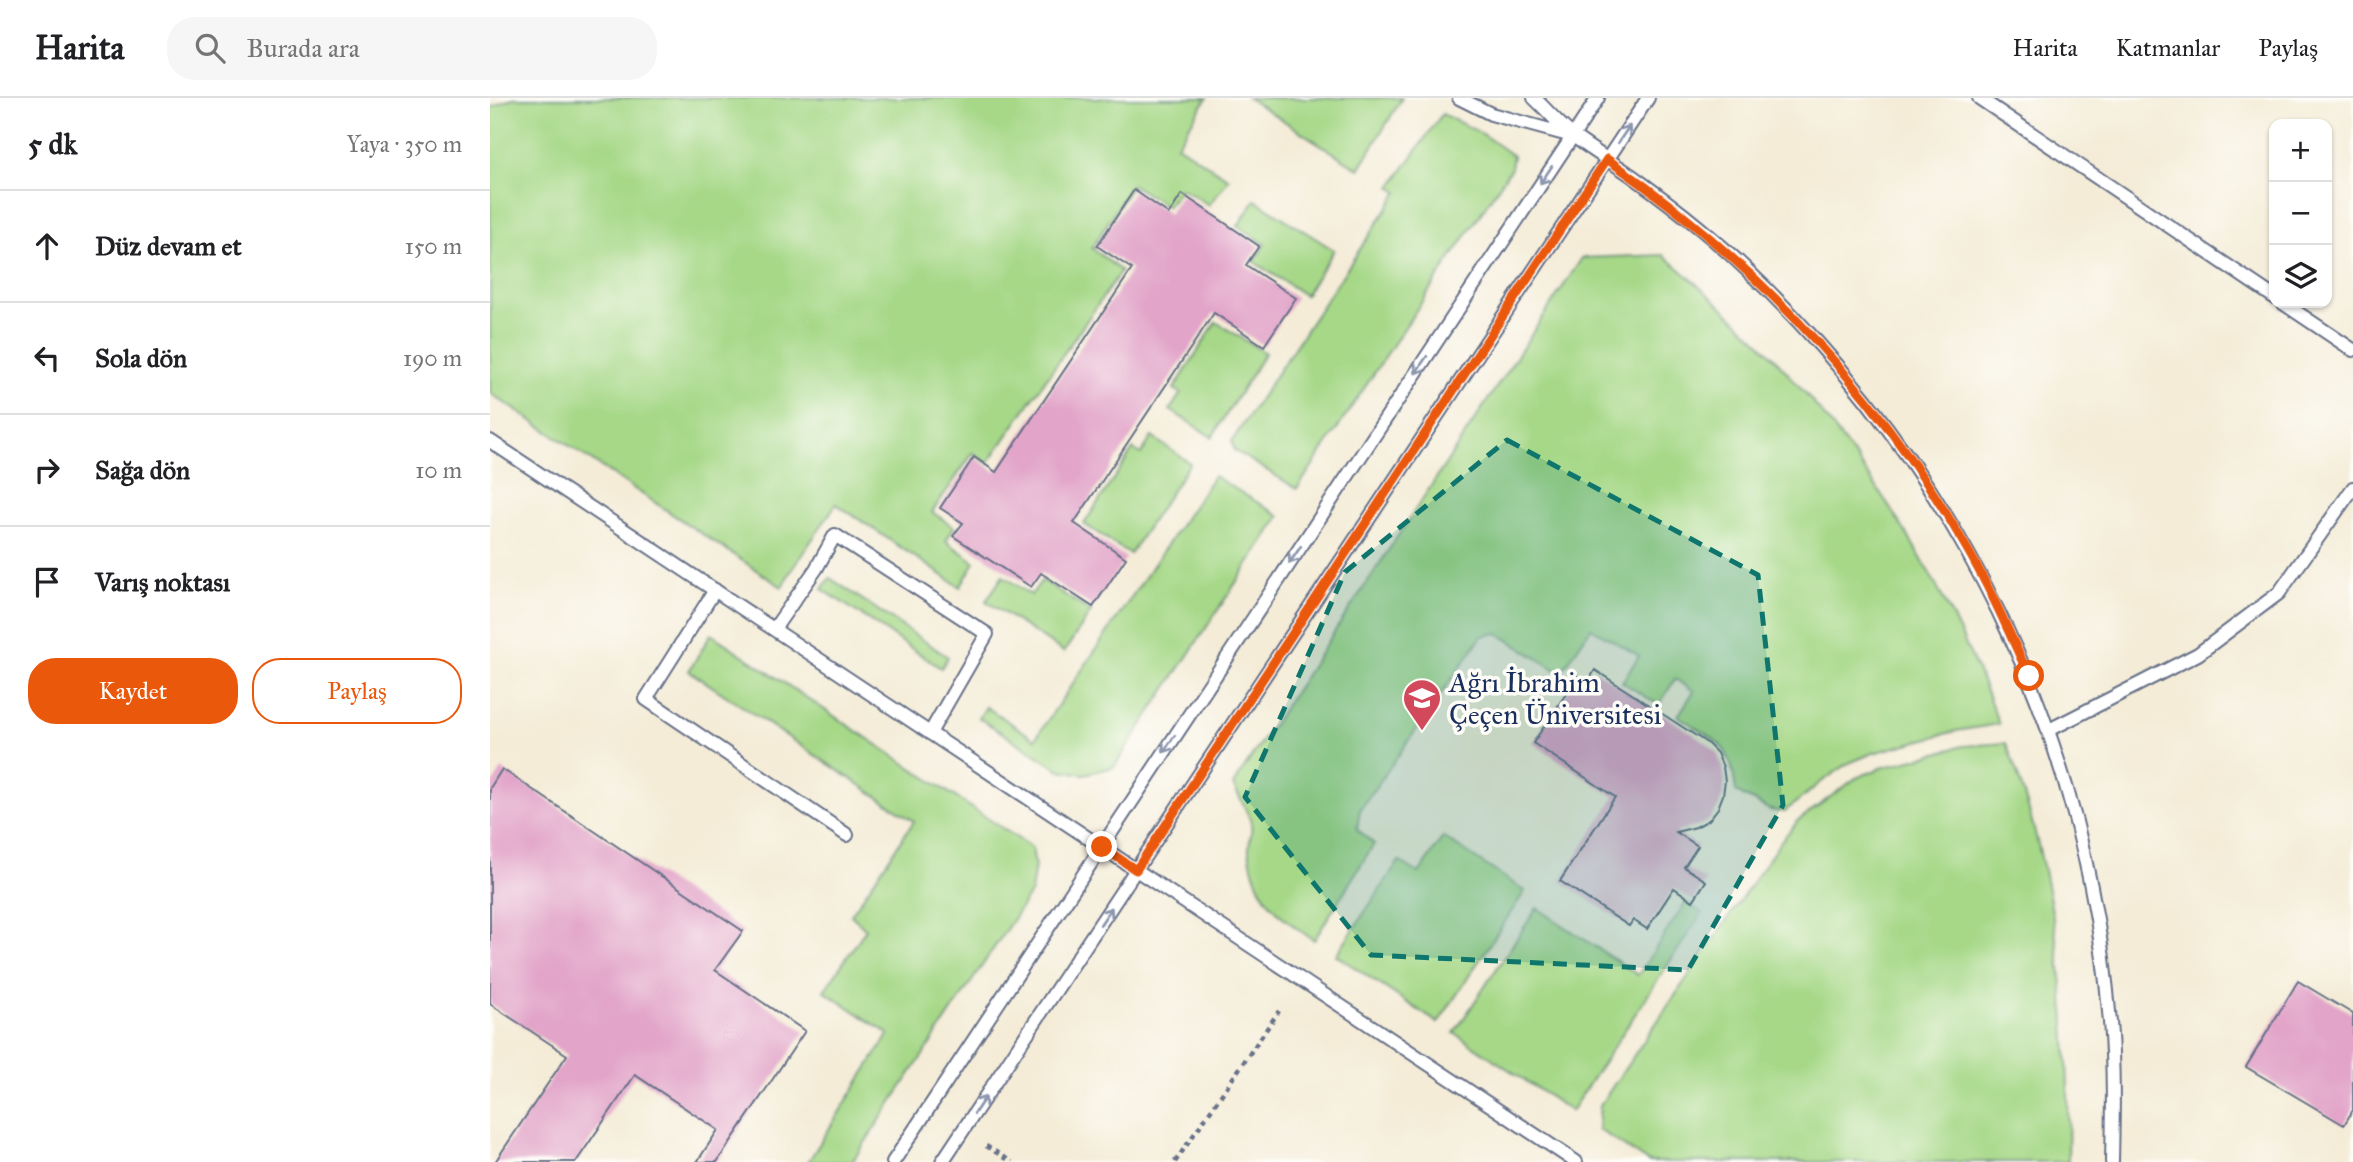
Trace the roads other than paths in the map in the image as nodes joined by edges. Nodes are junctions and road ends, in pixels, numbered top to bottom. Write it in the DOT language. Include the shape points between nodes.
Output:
graph roads {
  1 [pos="1459,98"];
  2 [pos="1534,98"];
  3 [pos="1598,98"];
  4 [pos="1648,98"];
  5 [pos="1979,98"];
  6 [pos="1573,136"];
  7 [pos="1607,159"];
  8 [pos="2269,294"];
  9 [pos="2290,308"];
  10 [pos="2353,350"];
  11 [pos="490,440"];
  12 [pos="2353,488"];
  13 [pos="715,590"];
  14 [pos="774,629"];
  15 [pos="2049,730"];
  16 [pos="930,733"];
  17 [pos="847,835"];
  18 [pos="1102,847"];
  19 [pos="1136,870"];
  20 [pos="892,1162"];
  21 [pos="942,1162"];
  22 [pos="1576,1162"];
  23 [pos="2112,1162"];
  1 -- 6 [label="lane" via="1491,114"];
  2 -- 6 [label="lane"];
  3 -- 6 [label="lane"];
  7 -- 4 [label="lane, one-way"];
  5 -- 8 [label="lane"];
  6 -- 7 [label="lane"];
  6 -- 18 [label="lane, one-way"];
  7 -- 15 [label="lane" via="1745,268 1844,371 1929,486 1966,547 2029,676"];
  7 -- 19 [label="lane"];
  9 -- 10 [label="lane"];
  11 -- 13 [label="lane"];
  12 -- 15 [label="lane" via="2279,593 2199,654"];
  13 -- 14 [label="lane"];
  13 -- 17 [label="lane" via="646,699"];
  14 -- 16 [label="lane"];
  14 -- 16 [label="lane" via="835,535 988,634"];
  15 -- 23 [label="lane" via="2091,881 2102,951 2111,1046"];
  16 -- 18 [label="lane"];
  18 -- 19 [label="lane"];
  18 -- 20 [label="lane"];
  21 -- 19 [label="lane, one-way"];
  19 -- 22 [label="lane"];
}
